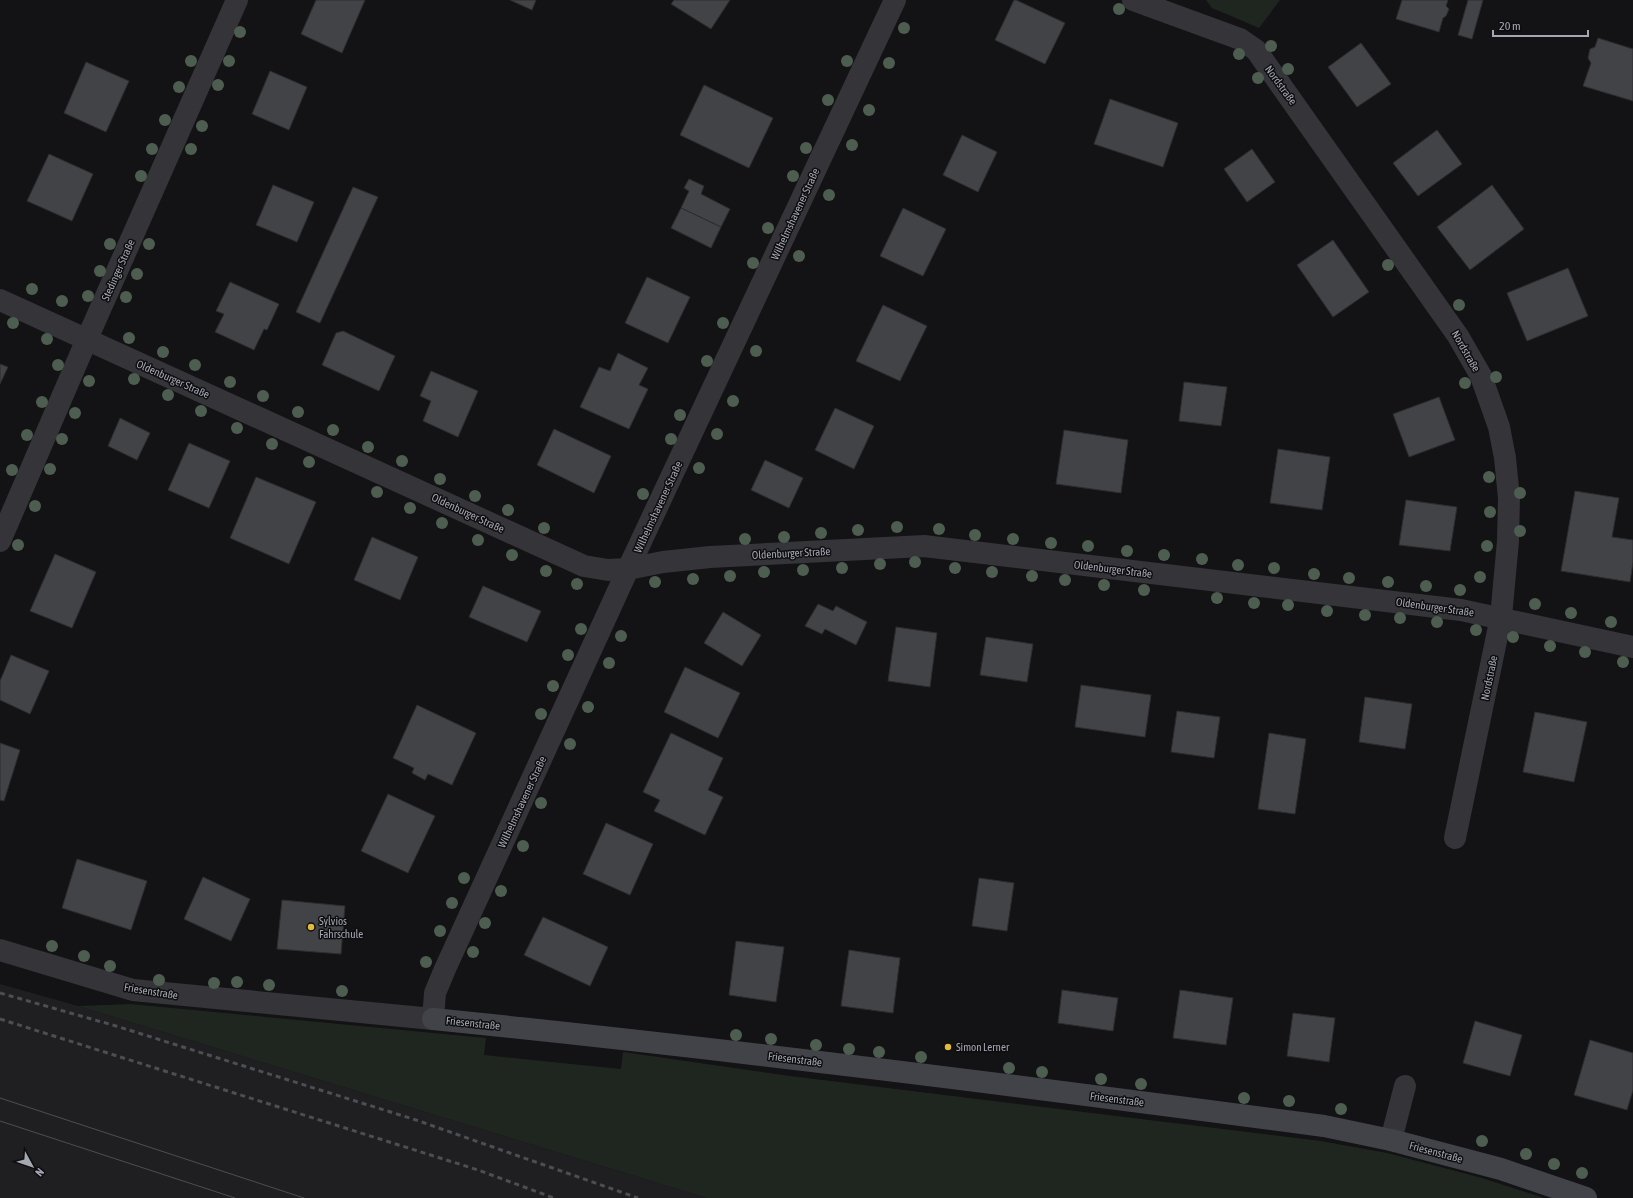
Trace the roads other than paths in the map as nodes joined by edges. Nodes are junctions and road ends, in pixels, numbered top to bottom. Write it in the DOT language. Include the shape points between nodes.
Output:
graph roads {
  1 [pos="237,0"];
  2 [pos="895,0"];
  3 [pos="1133,0"];
  4 [pos="0,300"];
  5 [pos="87,339"];
  6 [pos="0,541"];
  7 [pos="628,569"];
  8 [pos="1501,617"];
  9 [pos="1633,647"];
  10 [pos="1455,838"];
  11 [pos="0,950"];
  12 [pos="434,1019"];
  13 [pos="1405,1086"];
  14 [pos="1391,1140"];
  15 [pos="1586,1198"];
  1 -- 5 [label="street, Stedinger Straße"];
  2 -- 7 [label="street, Wilhelmshavener Straße"];
  3 -- 8 [label="street, Nordstraße" via="1240,39 1256,50 1458,336 1481,376 1499,427 1505,458 1509,498 1508,541"];
  4 -- 5 [label="street, Oldenburger Straße"];
  5 -- 6 [label="street, Stedinger Straße"];
  5 -- 7 [label="street, Oldenburger Straße" via="584,566 608,570"];
  7 -- 8 [label="street, Oldenburger Straße" via="710,557 924,546 1461,610"];
  7 -- 12 [label="street, Wilhelmshavener Straße" via="440,980 435,993"];
  8 -- 9 [label="street, Oldenburger Straße"];
  8 -- 10 [label="street, Nordstraße"];
  11 -- 12 [label="street, Friesenstraße" via="133,990"];
  12 -- 14 [label="street, Friesenstraße" via="616,1038 1128,1100 1324,1126"];
  13 -- 14 [label="street"];
  14 -- 15 [label="street, Friesenstraße" via="1501,1169"];
}
